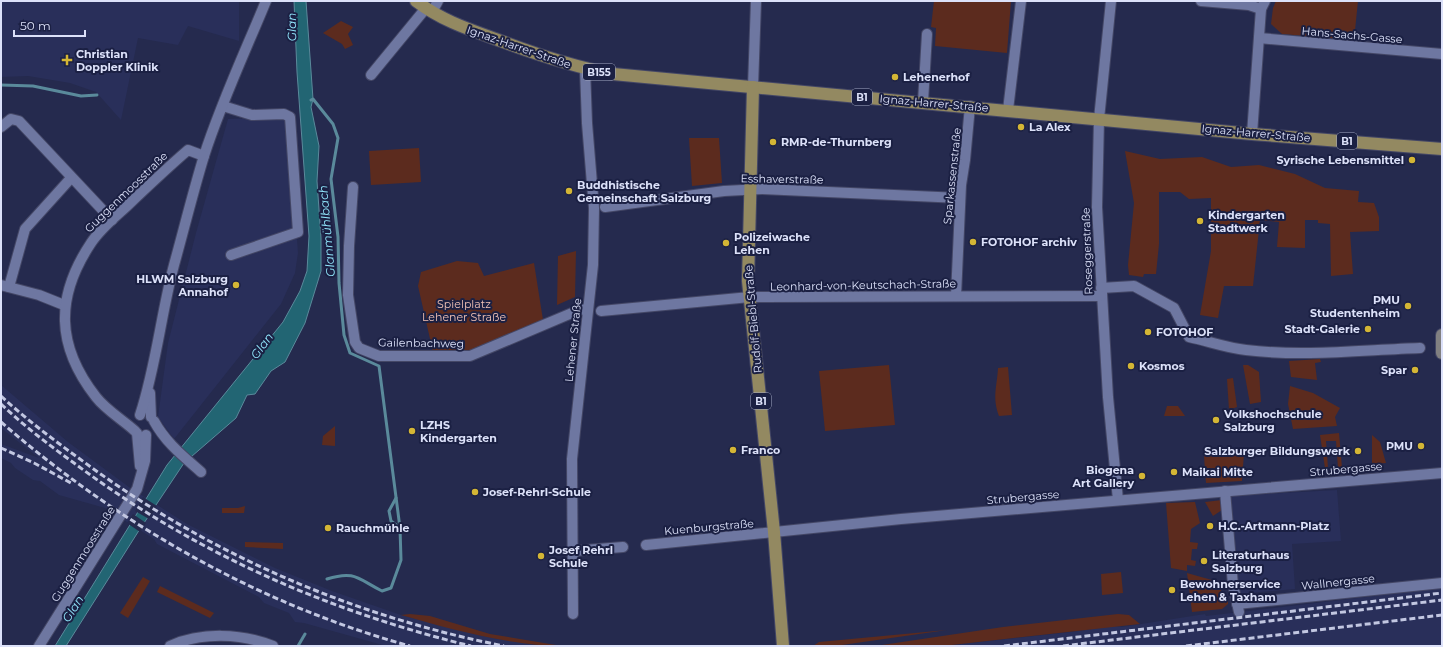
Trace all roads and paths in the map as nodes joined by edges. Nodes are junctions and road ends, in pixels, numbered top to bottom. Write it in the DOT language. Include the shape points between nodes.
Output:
graph roads {
  1 [pos="266,1"];
  2 [pos="416,1"];
  3 [pos="438,1"];
  4 [pos="756,1"];
  5 [pos="1021,1"];
  6 [pos="1110,1"];
  7 [pos="1202,1"];
  8 [pos="1263,5"];
  9 [pos="429,10"];
  10 [pos="926,34"];
  11 [pos="1259,38"];
  12 [pos="1442,54"];
  13 [pos="585,69"];
  14 [pos="371,74"];
  15 [pos="753,87"];
  16 [pos="923,102"];
  17 [pos="223,106"];
  18 [pos="970,106"];
  19 [pos="1008,110"];
  20 [pos="1099,119"];
  21 [pos="1,127"];
  22 [pos="1252,134"];
  23 [pos="1442,149"];
  24 [pos="204,156"];
  25 [pos="71,178"];
  26 [pos="353,187"];
  27 [pos="751,189"];
  28 [pos="960,198"];
  29 [pos="605,207"];
  30 [pos="112,220"];
  31 [pos="231,255"];
  32 [pos="5,286"];
  33 [pos="1101,292"];
  34 [pos="956,296"];
  35 [pos="750,297"];
  36 [pos="64,305"];
  37 [pos="588,309"];
  38 [pos="601,311"];
  39 [pos="1442,335"];
  40 [pos="1442,339"];
  41 [pos="1420,348"];
  42 [pos="1442,353"];
  43 [pos="150,384"];
  44 [pos="119,417"];
  45 [pos="137,418"];
  46 [pos="152,419"];
  47 [pos="141,433"];
  48 [pos="160,434"];
  49 [pos="201,472"];
  50 [pos="1442,473"];
  51 [pos="1225,491"];
  52 [pos="1118,500"];
  53 [pos="774,532"];
  54 [pos="646,545"];
  55 [pos="623,547"];
  56 [pos="573,551"];
  57 [pos="1442,583"];
  58 [pos="573,614"];
  59 [pos="39,646"];
  60 [pos="170,646"];
  61 [pos="272,646"];
  62 [pos="783,646"];
  1 -- 17 [label="street, Guggenmoosstraße"];
  2 -- 9 [label="main road, Ignaz-Harrer-Straße / B155"];
  3 -- 9 [label="street"];
  4 -- 15 [label="street"];
  5 -- 19 [label="street"];
  6 -- 20 [label="street, Roseggerstraße"];
  7 -- 8 [label="street"];
  8 -- 11 [label="street"];
  9 -- 13 [label="main road, Ignaz-Harrer-Straße / B155" via="460,26"];
  9 -- 14 [label="street"];
  10 -- 16 [label="street"];
  11 -- 12 [label="street, Hans-Sachs-Gasse"];
  11 -- 22 [label="street"];
  13 -- 15 [label="main road, Ignaz-Harrer-Straße / B155"];
  13 -- 37 [label="street, Lehener Straße" via="594,208 593,265"];
  15 -- 16 [label="main road, Ignaz-Harrer-Straße / B1"];
  15 -- 27 [label="main road, Rudolf-Biebl-Straße / B1"];
  16 -- 18 [label="main road, Ignaz-Harrer-Straße / B1"];
  17 -- 24 [label="street, Guggenmoosstraße"];
  17 -- 31 [label="street" via="252,115 288,114 290,117 298,232"];
  18 -- 19 [label="main road, Ignaz-Harrer-Straße / B1"];
  18 -- 28 [label="street, Sparkassenstraße"];
  19 -- 20 [label="main road, Ignaz-Harrer-Straße / B1"];
  20 -- 22 [label="main road, Ignaz-Harrer-Straße / B1"];
  20 -- 33 [label="street, Roseggerstraße" via="1097,207"];
  21 -- 25 [label="street" via="10,119 19,122"];
  22 -- 23 [label="main road, Ignaz-Harrer-Straße / B1"];
  24 -- 30 [label="street, Guggenmoosstraße" via="188,150"];
  24 -- 43 [label="street, Guggenmoosstraße" via="174,267 156,343"];
  25 -- 30 [label="street"];
  25 -- 32 [label="street" via="25,229"];
  26 -- 37 [label="street, Gailenbachweg" via="348,295 355,342 359,348 379,356 470,356 579,310"];
  27 -- 28 [label="street, Esshaverstraße"];
  27 -- 29 [label="street, Esshaverstraße"];
  27 -- 35 [label="main road, Rudolf-Biebl-Straße / B1" via="748,281"];
  28 -- 34 [label="street, Sparkassenstraße"];
  30 -- 36 [label="street, Guggenmoosstraße" via="92,242 79,262"];
  32 -- 36 [label="street"];
  33 -- 34 [label="street, Leonhard-von-Keutschach-Straße"];
  33 -- 41 [label="street, Leonhard-von-Keutschach-Straße" via="1134,286 1174,308 1189,336 1235,348 1298,353"];
  33 -- 52 [label="street, Roseggerstraße"];
  34 -- 35 [label="street, Leonhard-von-Keutschach-Straße"];
  35 -- 38 [label="street, Leonhard-von-Keutschach-Straße"];
  35 -- 53 [label="main road, Rudolf-Biebl-Straße / B1"];
  36 -- 44 [label="street, Guggenmoosstraße" via="66,340 76,368 96,398"];
  37 -- 56 [label="street, Lehener Straße" via="572,459"];
  39 -- 40 [label="street"];
  40 -- 42 [label="street"];
  43 -- 45 [label="street, Guggenmoosstraße"];
  43 -- 46 [label="street, Guggenmoosstraße"];
  44 -- 45 [label="street, Guggenmoosstraße"];
  44 -- 47 [label="street, Guggenmoosstraße"];
  45 -- 46 [label="street, Guggenmoosstraße" via="145,415"];
  45 -- 47 [label="street, Guggenmoosstraße" via="133,425"];
  46 -- 47 [label="street, Guggenmoosstraße" via="153,430"];
  46 -- 48 [label="street"];
  47 -- 48 [label="street"];
  47 -- 59 [label="street, Guggenmoosstraße" via="145,462 137,489"];
  48 -- 49 [label="street" via="172,448"];
  50 -- 51 [label="street, Strubergasse"];
  51 -- 52 [label="street, Strubergasse"];
  51 -- 57 [label="street, Wallnergasse" via="1233,586 1238,608"];
  52 -- 53 [label="street, Strubergasse"];
  53 -- 54 [label="street, Kuenburgstraße"];
  53 -- 62 [label="main road, Rudolf-Biebl-Straße / B1"];
  55 -- 56 [label="street"];
  56 -- 58 [label="street, Lehener Straße"];
  60 -- 61 [label="street" via="193,639 225,636 243,637"];
}
